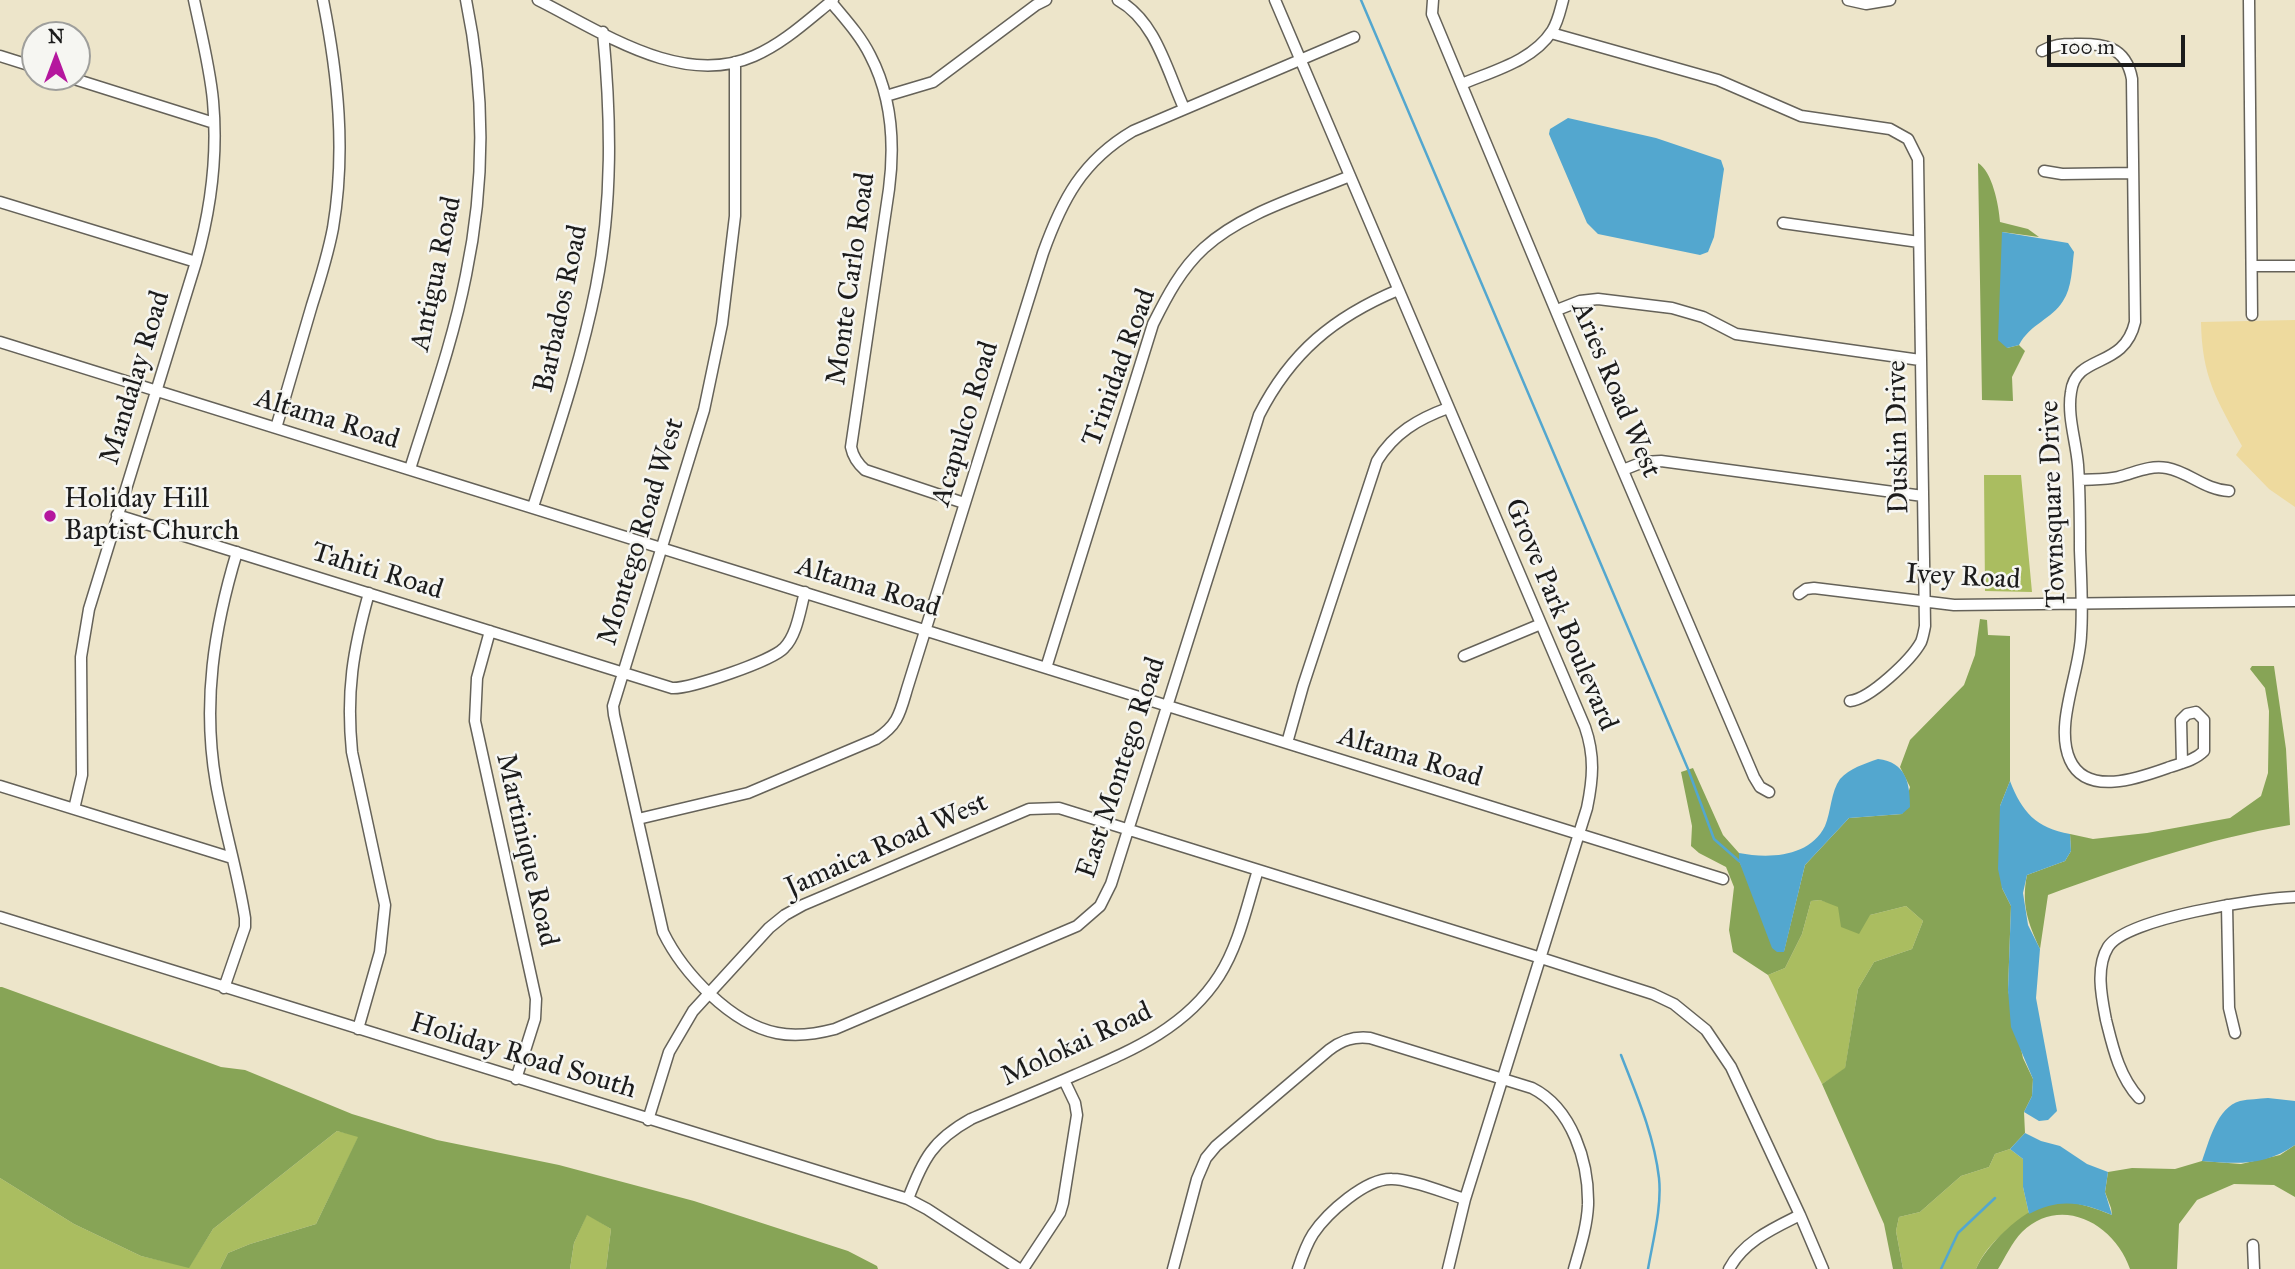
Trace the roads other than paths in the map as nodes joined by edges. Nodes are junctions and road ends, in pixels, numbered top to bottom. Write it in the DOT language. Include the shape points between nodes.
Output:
graph roads {
  1 [pos="194,0"];
  2 [pos="323,0"];
  3 [pos="466,0"];
  4 [pos="538,0"];
  5 [pos="1046,0"];
  6 [pos="1118,0"];
  7 [pos="1275,0"];
  8 [pos="1433,0"];
  9 [pos="1563,0"];
  10 [pos="1849,0"];
  11 [pos="1890,0"];
  12 [pos="2249,0"];
  13 [pos="832,1"];
  14 [pos="603,32"];
  15 [pos="1551,33"];
  16 [pos="1354,37"];
  17 [pos="2042,51"];
  18 [pos="0,56"];
  19 [pos="1299,59"];
  20 [pos="735,62"];
  21 [pos="21,63"];
  22 [pos="91,84"];
  23 [pos="1462,84"];
  24 [pos="886,96"];
  25 [pos="1184,108"];
  26 [pos="214,122"];
  27 [pos="2044,171"];
  28 [pos="2133,173"];
  29 [pos="1350,176"];
  30 [pos="0,202"];
  31 [pos="1783,223"];
  32 [pos="1919,242"];
  33 [pos="196,262"];
  34 [pos="2252,266"];
  35 [pos="2295,266"];
  36 [pos="1398,290"];
  37 [pos="1557,310"];
  38 [pos="2252,315"];
  39 [pos="0,342"];
  40 [pos="1920,360"];
  41 [pos="156,390"];
  42 [pos="1448,408"];
  43 [pos="276,428"];
  44 [pos="410,470"];
  45 [pos="1623,470"];
  46 [pos="2079,480"];
  47 [pos="2229,491"];
  48 [pos="1923,496"];
  49 [pos="964,503"];
  50 [pos="533,508"];
  51 [pos="117,515"];
  52 [pos="661,547"];
  53 [pos="237,552"];
  54 [pos="805,592"];
  55 [pos="369,593"];
  56 [pos="1799,594"];
  57 [pos="2295,601"];
  58 [pos="1924,602"];
  59 [pos="2081,604"];
  60 [pos="1541,624"];
  61 [pos="926,630"];
  62 [pos="490,631"];
  63 [pos="1464,656"];
  64 [pos="1046,668"];
  65 [pos="622,673"];
  66 [pos="1850,701"];
  67 [pos="1166,706"];
  68 [pos="1287,743"];
  69 [pos="2182,763"];
  70 [pos="0,786"];
  71 [pos="1769,792"];
  72 [pos="74,809"];
  73 [pos="638,819"];
  74 [pos="1128,830"];
  75 [pos="1579,834"];
  76 [pos="232,858"];
  77 [pos="1258,870"];
  78 [pos="1723,879"];
  79 [pos="2295,898"];
  80 [pos="2227,905"];
  81 [pos="0,918"];
  82 [pos="1541,958"];
  83 [pos="224,988"];
  84 [pos="710,993"];
  85 [pos="358,1029"];
  86 [pos="2235,1033"];
  87 [pos="516,1079"];
  88 [pos="1503,1079"];
  89 [pos="1064,1080"];
  90 [pos="2139,1098"];
  91 [pos="648,1120"];
  92 [pos="908,1199"];
  93 [pos="1465,1199"];
  94 [pos="1800,1215"];
  95 [pos="2253,1245"];
  96 [pos="1021,1269"];
  97 [pos="1172,1269"];
  98 [pos="1298,1269"];
  99 [pos="1448,1269"];
  100 [pos="1574,1269"];
  101 [pos="1729,1269"];
  102 [pos="1823,1269"];
  103 [pos="2254,1269"];
  1 -- 26 [label="street, Mandalay Road"];
  2 -- 43 [label="street" via="337,80 339,181 325,261"];
  3 -- 44 [label="street, Antigua Road" via="475,47 481,149 473,241 458,312"];
  4 -- 14 [label="street"];
  5 -- 24 [label="street" via="933,82"];
  6 -- 25 [label="street" via="1139,15 1151,33"];
  7 -- 19 [label="street, Grove Park Boulevard"];
  8 -- 23 [label="street, Aries Road West" via="1432,14"];
  9 -- 15 [label="street"];
  10 -- 11 [label="street" via="1866,4"];
  12 -- 34 [label="street"];
  13 -- 20 [label="street" via="774,46"];
  13 -- 24 [label="street, Monte Carlo Road" via="870,55"];
  14 -- 20 [label="street" via="682,65"];
  14 -- 50 [label="street, Barbados Road" via="609,149 598,275 583,345"];
  15 -- 23 [label="street" via="1527,55"];
  15 -- 32 [label="street, Duskin Drive" via="1718,80 1801,116 1891,130 1908,139 1918,159"];
  16 -- 19 [label="street, Acapulco Road"];
  17 -- 28 [label="street, Townsquare Drive" via="2061,44 2096,43 2123,57 2132,79"];
  18 -- 21 [label="street"];
  19 -- 25 [label="street, Acapulco Road"];
  19 -- 29 [label="street, Grove Park Boulevard"];
  20 -- 52 [label="street, Montego Road West" via="734,216 722,324 704,410"];
  22 -- 26 [label="street"];
  23 -- 37 [label="street, Aries Road West"];
  24 -- 49 [label="street, Monte Carlo Road" via="892,164 851,447 866,470"];
  25 -- 49 [label="street, Acapulco Road" via="1116,141 1094,159 1067,197 1044,253"];
  26 -- 33 [label="street, Mandalay Road" via="212,191"];
  27 -- 28 [label="street"];
  28 -- 46 [label="street, Townsquare Drive" via="2135,323 2120,351 2085,368 2073,382 2071,416"];
  29 -- 36 [label="street, Grove Park Boulevard"];
  29 -- 64 [label="street, Trinidad Road" via="1241,221 1203,249 1174,284 1153,324"];
  30 -- 33 [label="street"];
  31 -- 32 [label="street"];
  32 -- 40 [label="street, Duskin Drive"];
  33 -- 41 [label="street, Mandalay Road"];
  34 -- 35 [label="street"];
  34 -- 38 [label="street"];
  36 -- 42 [label="street, Grove Park Boulevard"];
  36 -- 67 [label="street, East Montego Road" via="1338,321 1310,344 1271,392 1250,439"];
  37 -- 40 [label="street" via="1598,299 1672,308 1736,334"];
  37 -- 45 [label="street, Aries Road West"];
  39 -- 41 [label="street, Altama Road"];
  40 -- 48 [label="street, Duskin Drive"];
  41 -- 43 [label="street, Altama Road"];
  41 -- 51 [label="street, Mandalay Road"];
  42 -- 60 [label="street, Grove Park Boulevard"];
  42 -- 68 [label="street" via="1406,427 1377,461"];
  43 -- 44 [label="street, Altama Road"];
  44 -- 50 [label="street, Altama Road"];
  45 -- 48 [label="street" via="1661,461"];
  45 -- 71 [label="street, Aries Road West" via="1754,777"];
  46 -- 47 [label="street" via="2114,478 2158,467"];
  46 -- 59 [label="street, Townsquare Drive"];
  48 -- 58 [label="street, Duskin Drive"];
  49 -- 61 [label="street, Acapulco Road"];
  50 -- 52 [label="street, Altama Road"];
  51 -- 53 [label="street, Tahiti Road"];
  51 -- 72 [label="street, Mandalay Road" via="89,609 81,657 82,775"];
  52 -- 54 [label="street, Altama Road"];
  52 -- 65 [label="street, Montego Road West"];
  53 -- 55 [label="street, Tahiti Road"];
  53 -- 76 [label="street" via="216,630 209,698 216,782"];
  54 -- 61 [label="street, Altama Road"];
  54 -- 65 [label="street, Tahiti Road" via="790,640 773,657 681,689"];
  55 -- 62 [label="street, Tahiti Road"];
  55 -- 85 [label="street" via="351,667 349,727 385,905 380,952"];
  56 -- 58 [label="street, Ivey Road" via="1814,588"];
  57 -- 59 [label="street, Ivey Road"];
  58 -- 59 [label="street, Ivey Road"];
  58 -- 66 [label="street, Duskin Drive" via="1922,639 1913,653 1868,696"];
  59 -- 69 [label="street, Townsquare Drive" via="2080,649 2066,723 2066,749 2076,770 2092,779 2116,781 2141,778"];
  60 -- 63 [label="street"];
  60 -- 75 [label="street, Grove Park Boulevard" via="1591,744 1592,786"];
  61 -- 64 [label="street, Altama Road"];
  61 -- 73 [label="street, Acapulco Road" via="890,730 748,793"];
  62 -- 65 [label="street, Tahiti Road"];
  62 -- 87 [label="street, Martinique Road" via="477,678 475,721 536,999"];
  64 -- 67 [label="street, Altama Road"];
  65 -- 73 [label="street, Montego Road West" via="614,715"];
  67 -- 68 [label="street, Altama Road"];
  67 -- 74 [label="street, East Montego Road"];
  68 -- 75 [label="street, Altama Road"];
  69 -- 69 [label="street" via="2181,720 2196,712 2204,720 2205,747"];
  70 -- 72 [label="street"];
  72 -- 76 [label="street"];
  73 -- 84 [label="street, Montego Road West" via="663,932 679,961"];
  74 -- 77 [label="street, Jamaica Road West"];
  74 -- 84 [label="street, Jamaica Road West" via="1059,808 1028,809 785,915"];
  74 -- 84 [label="street, East Montego Road" via="1108,890 1100,906 1083,922 835,1029 807,1035 775,1033 749,1023"];
  75 -- 78 [label="street, Altama Road"];
  75 -- 82 [label="street, Grove Park Boulevard"];
  76 -- 83 [label="street" via="245,927"];
  77 -- 82 [label="street, Jamaica Road West"];
  77 -- 89 [label="street, Molokai Road" via="1220,975 1195,1005 1136,1049"];
  79 -- 80 [label="street"];
  80 -- 86 [label="street" via="2230,1017"];
  80 -- 90 [label="street" via="2130,931 2108,946 2101,967 2105,1012 2121,1071"];
  81 -- 83 [label="street, Holiday Road South"];
  82 -- 88 [label="street, Grove Park Boulevard"];
  82 -- 94 [label="street, Jamaica Road West" via="1653,994 1674,1004 1706,1031 1731,1067"];
  83 -- 85 [label="street, Holiday Road South"];
  84 -- 91 [label="street, Jamaica Road West" via="693,1011 669,1052"];
  85 -- 87 [label="street, Holiday Road South"];
  87 -- 91 [label="street, Holiday Road South"];
  88 -- 93 [label="street, Grove Park Boulevard"];
  88 -- 97 [label="street" via="1370,1038 1337,1044 1211,1151 1197,1180"];
  88 -- 100 [label="street" via="1546,1095 1565,1116 1574,1139 1585,1173 1588,1206"];
  89 -- 92 [label="street, Molokai Road" via="953,1129 927,1154"];
  89 -- 96 [label="street" via="1077,1115 1063,1203"];
  91 -- 92 [label="street, Holiday Road South"];
  92 -- 96 [label="street, Holiday Road South"];
  93 -- 98 [label="street" via="1406,1181 1370,1184 1315,1231"];
  93 -- 99 [label="street, Grove Park Boulevard"];
  94 -- 101 [label="street" via="1762,1234"];
  94 -- 102 [label="street, Jamaica Road West"];
  95 -- 103 [label="street"];
}
